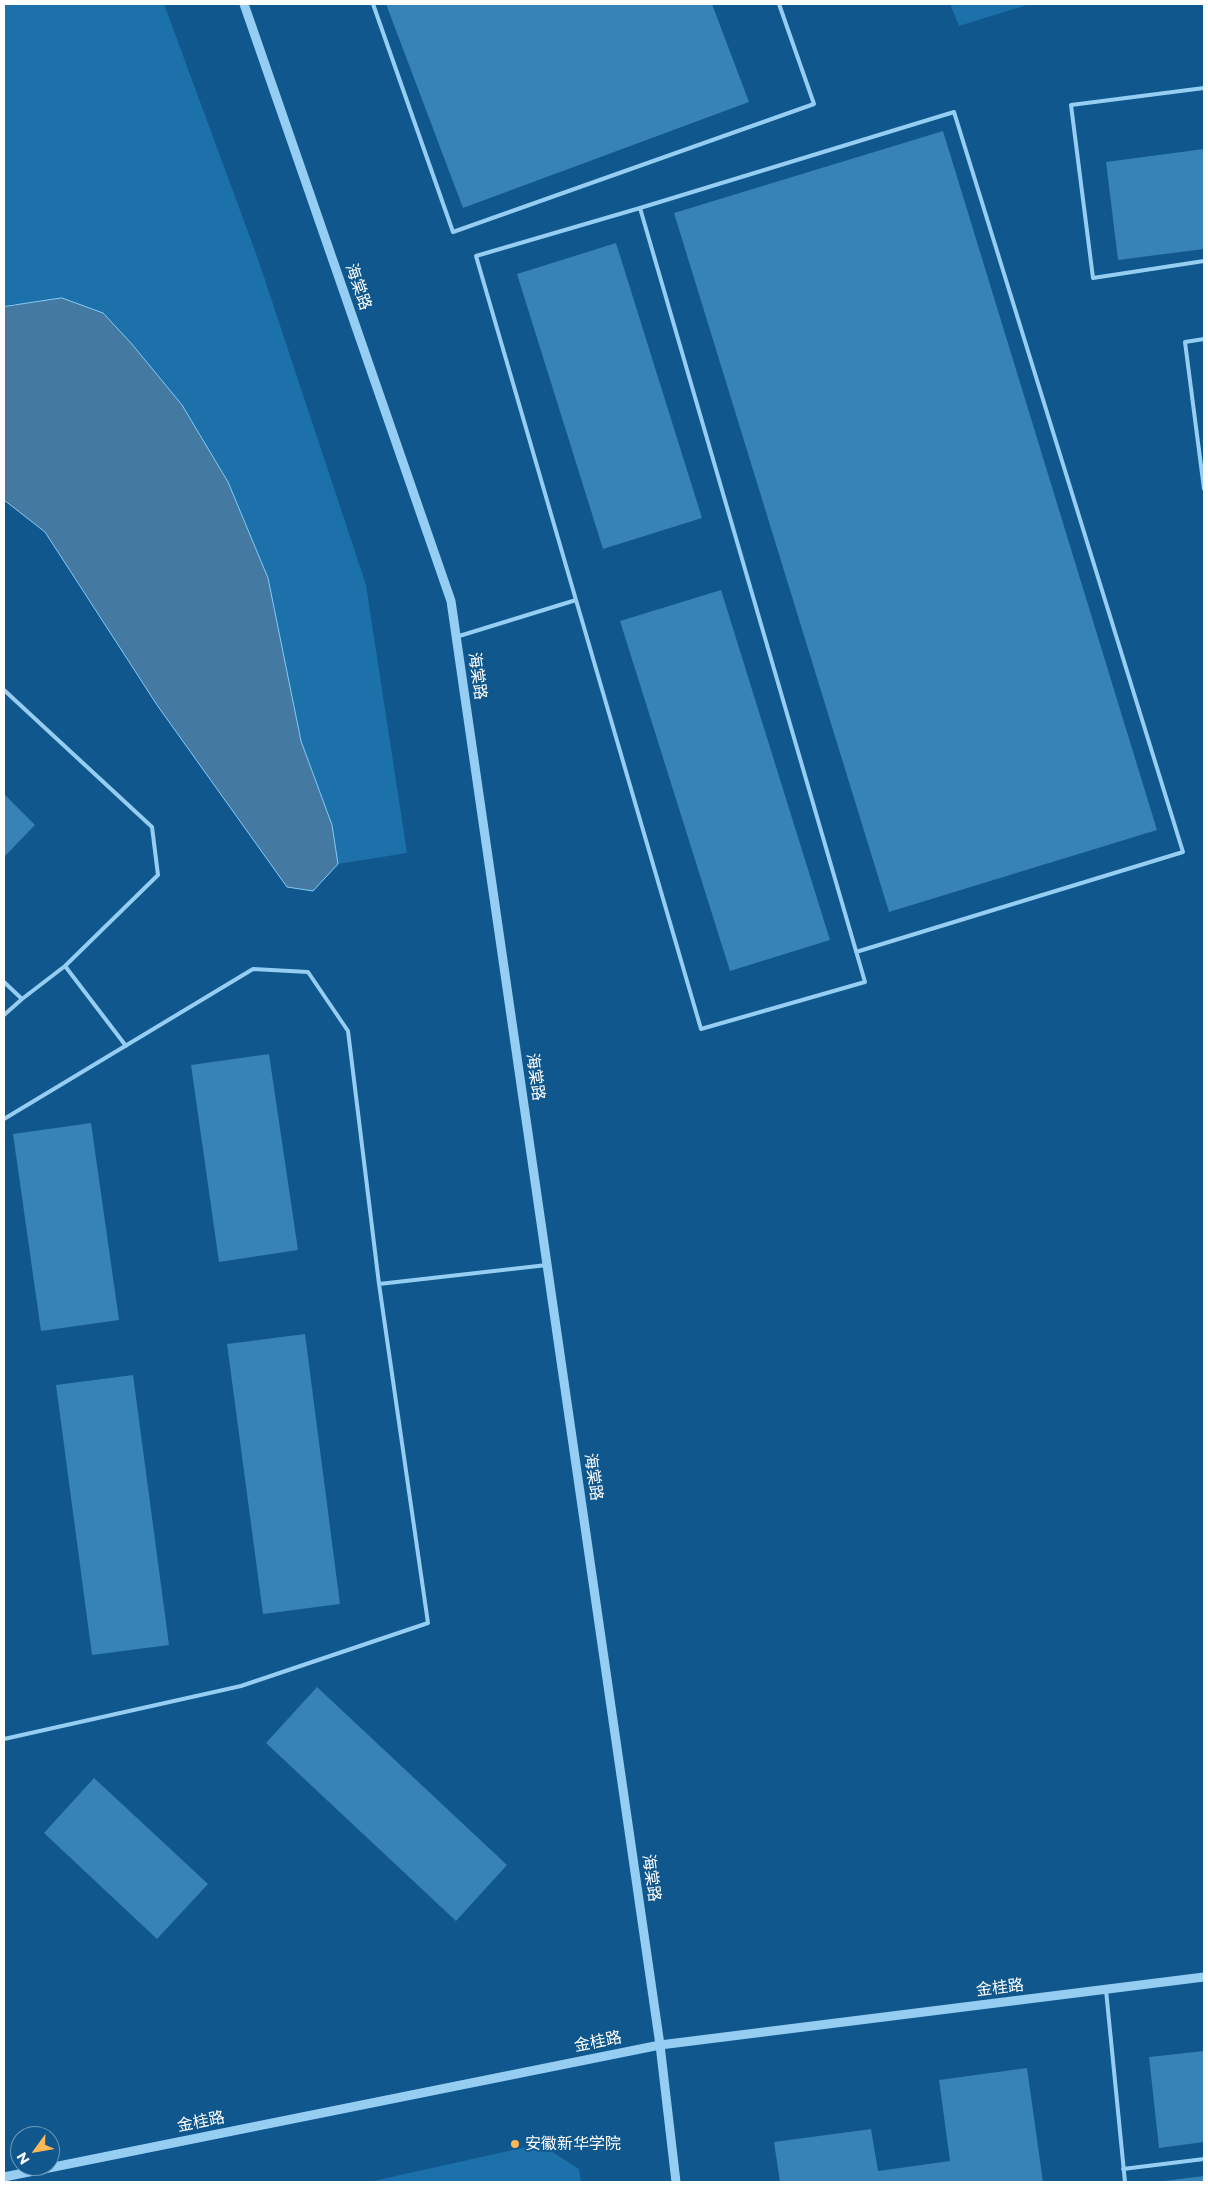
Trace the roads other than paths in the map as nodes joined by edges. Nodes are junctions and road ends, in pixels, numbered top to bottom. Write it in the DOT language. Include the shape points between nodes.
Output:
graph roads {
  1 [pos="244,4"];
  2 [pos="373,4"];
  3 [pos="779,4"];
  4 [pos="1204,88"];
  5 [pos="640,208"];
  6 [pos="1204,261"];
  7 [pos="1204,339"];
  8 [pos="1204,489"];
  9 [pos="576,600"];
  10 [pos="456,637"];
  11 [pos="4,690"];
  12 [pos="856,952"];
  13 [pos="65,966"];
  14 [pos="4,982"];
  15 [pos="22,999"];
  16 [pos="4,1015"];
  17 [pos="126,1046"];
  18 [pos="4,1119"];
  19 [pos="547,1265"];
  20 [pos="379,1284"];
  21 [pos="4,1738"];
  22 [pos="1204,1977"];
  23 [pos="1106,1990"];
  24 [pos="660,2045"];
  25 [pos="1204,2159"];
  26 [pos="1123,2169"];
  27 [pos="4,2177"];
  28 [pos="676,2182"];
  29 [pos="1125,2182"];
  1 -- 10 [label="street, 海棠路" via="451,601"];
  2 -- 3 [label="lane" via="453,232 814,104"];
  4 -- 6 [label="lane" via="1071,105 1093,278"];
  5 -- 9 [label="lane" via="476,256"];
  5 -- 12 [label="lane"];
  5 -- 12 [label="lane" via="954,112 1183,852"];
  7 -- 8 [label="lane" via="1186,342"];
  9 -- 10 [label="lane"];
  9 -- 12 [label="lane" via="701,1029 865,982"];
  10 -- 19 [label="street, 海棠路"];
  11 -- 13 [label="lane" via="152,827 158,875"];
  13 -- 15 [label="lane"];
  13 -- 17 [label="lane"];
  14 -- 15 [label="lane"];
  15 -- 16 [label="lane"];
  17 -- 18 [label="lane"];
  17 -- 20 [label="lane" via="253,970 308,972 348,1030"];
  19 -- 20 [label="lane"];
  19 -- 24 [label="street, 海棠路"];
  20 -- 21 [label="lane" via="428,1623 242,1686"];
  22 -- 23 [label="street, 金桂路"];
  23 -- 24 [label="street, 金桂路"];
  23 -- 26 [label="lane"];
  24 -- 27 [label="street, 金桂路"];
  24 -- 28 [label="street, 海棠路"];
  25 -- 26 [label="lane"];
  26 -- 29 [label="lane"];
}
